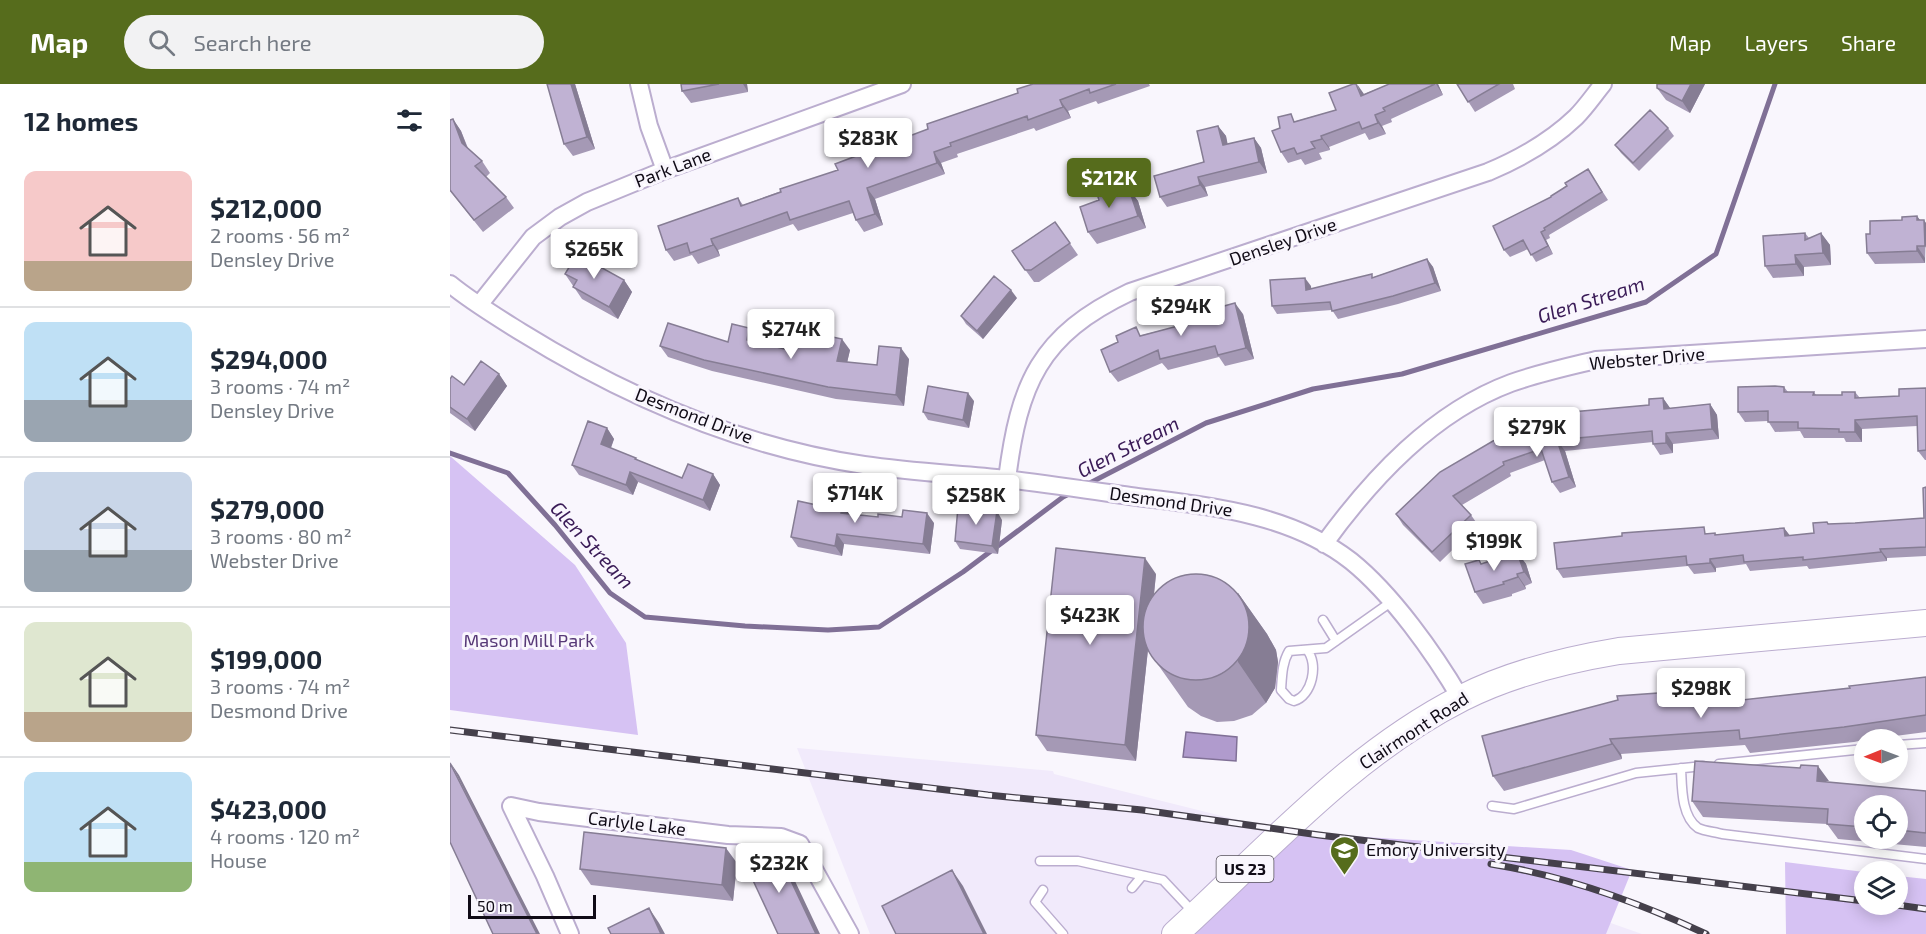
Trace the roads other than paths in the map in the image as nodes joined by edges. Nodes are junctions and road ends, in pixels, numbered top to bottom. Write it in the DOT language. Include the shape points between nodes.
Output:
graph roads {
  1 [pos="639,84"];
  2 [pos="902,84"];
  3 [pos="1603,84"];
  4 [pos="665,170"];
  5 [pos="450,284"];
  6 [pos="479,305"];
  7 [pos="1926,339"];
  8 [pos="1007,480"];
  9 [pos="1324,544"];
  10 [pos="1391,602"];
  11 [pos="1323,620"];
  12 [pos="1926,623"];
  13 [pos="1336,641"];
  14 [pos="1307,650"];
  15 [pos="1461,699"];
  16 [pos="1926,743"];
  17 [pos="1908,745"];
  18 [pos="1854,750"];
  19 [pos="1681,768"];
  20 [pos="1492,806"];
  21 [pos="1926,859"];
  22 [pos="1040,861"];
  23 [pos="1142,876"];
  24 [pos="1132,888"];
  25 [pos="1043,890"];
  26 [pos="1196,915"];
  27 [pos="570,934"];
  28 [pos="850,934"];
  29 [pos="1063,934"];
  30 [pos="1175,934"];
  1 -- 4 [label="street"];
  2 -- 4 [label="street, Park Lane"];
  3 -- 8 [label="street, Densley Drive" via="1561,130 1498,168 1130,292 1082,319 1048,353 1029,384 1016,420"];
  4 -- 6 [label="street, Park Lane" via="587,202 545,227"];
  5 -- 6 [label="street, Desmond Drive"];
  6 -- 8 [label="street, Desmond Drive" via="562,357 644,399 752,440 864,465"];
  7 -- 9 [label="street, Webster Drive" via="1596,360 1509,384 1435,426 1404,452"];
  8 -- 9 [label="street, Desmond Drive" via="1205,504 1273,521"];
  9 -- 10 [label="street, Desmond Drive" via="1350,561"];
  10 -- 13 [label="lane"];
  10 -- 15 [label="street, Desmond Drive"];
  11 -- 13 [label="lane"];
  12 -- 15 [label="main road, Clairmont Road / US 23" via="1609,652 1541,668"];
  13 -- 14 [label="lane" via="1326,648"];
  14 -- 14 [label="lane" via="1289,651 1285,658 1281,690 1289,699 1299,700 1309,689 1312,655"];
  15 -- 26 [label="main road, Clairmont Road / US 23" via="1389,742 1355,768"];
  16 -- 17 [label="lane"];
  18 -- 19 [label="lane"];
  19 -- 20 [label="lane" via="1636,773 1514,809"];
  19 -- 21 [label="lane" via="1688,816 1699,828"];
  22 -- 23 [label="lane" via="1078,861"];
  23 -- 24 [label="lane"];
  23 -- 26 [label="lane" via="1163,880"];
  25 -- 29 [label="lane" via="1035,902"];
  26 -- 30 [label="main road, Clairmont Road / US 23"];
  27 -- 28 [label="street, Carlyle Lake" via="511,806 728,835 781,837 800,844"];
}
